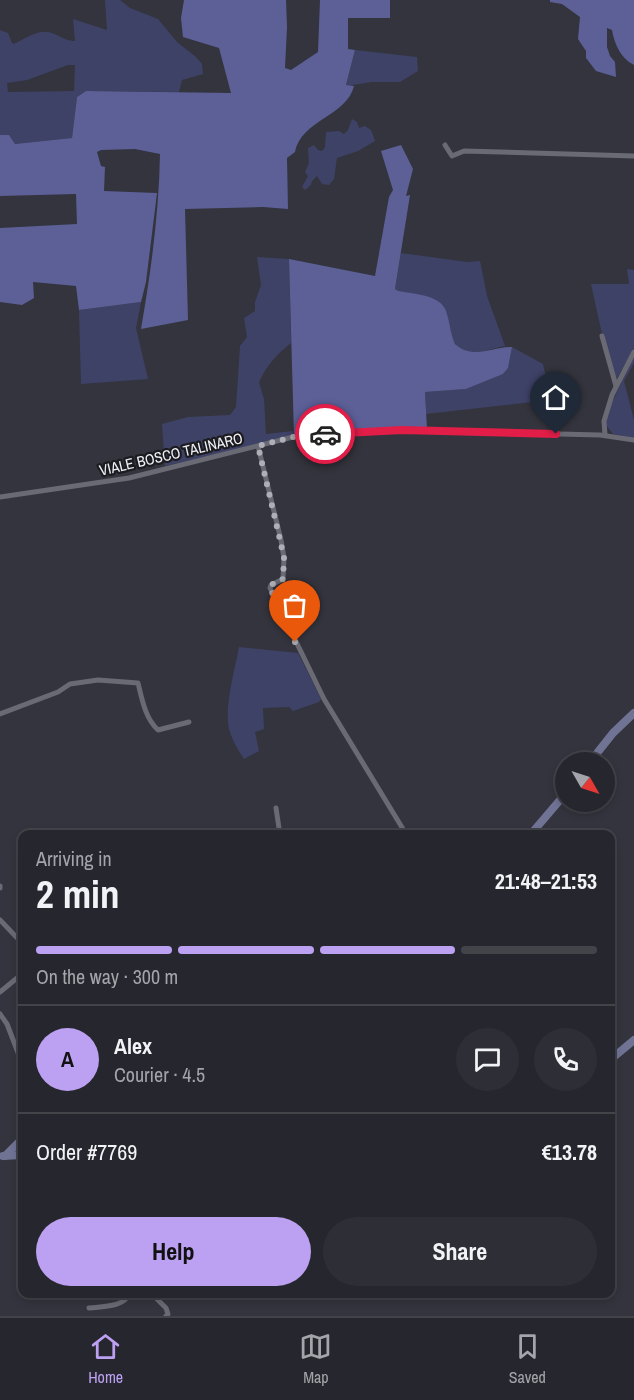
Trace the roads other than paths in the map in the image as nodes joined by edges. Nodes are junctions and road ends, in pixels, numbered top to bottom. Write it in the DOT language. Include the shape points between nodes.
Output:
graph roads {
  1 [pos="445,145"];
  2 [pos="634,156"];
  3 [pos="602,336"];
  4 [pos="634,352"];
  5 [pos="616,386"];
  6 [pos="605,435"];
  7 [pos="634,440"];
  8 [pos="258,446"];
  9 [pos="0,497"];
  10 [pos="634,713"];
  11 [pos="0,714"];
  12 [pos="189,722"];
  13 [pos="598,752"];
  14 [pos="555,807"];
  15 [pos="276,808"];
  16 [pos="280,830"];
  17 [pos="404,830"];
  18 [pos="534,830"];
  19 [pos="0,920"];
  20 [pos="18,939"];
  21 [pos="18,977"];
  22 [pos="0,992"];
  23 [pos="0,1014"];
  24 [pos="634,1040"];
  25 [pos="18,1051"];
  26 [pos="615,1056"];
  27 [pos="18,1143"];
  28 [pos="18,1156"];
  29 [pos="2,1159"];
  30 [pos="128,1298"];
  31 [pos="156,1298"];
  32 [pos="89,1308"];
  33 [pos="166,1316"];
  1 -- 2 [label="street" via="452,156 464,151"];
  3 -- 5 [label="street"];
  4 -- 5 [label="street"];
  5 -- 6 [label="street" via="604,421"];
  6 -- 7 [label="street, VIALE BOSCO TALINARO"];
  6 -- 8 [label="street, VIALE BOSCO TALINARO" via="402,430 308,435"];
  8 -- 9 [label="street, VIALE BOSCO TALINARO" via="129,478"];
  8 -- 17 [label="street" via="284,558 283,579 270,588 324,699"];
  10 -- 13 [label="main road"];
  11 -- 12 [label="street" via="70,684 98,680 138,683 152,724 158,730"];
  14 -- 18 [label="main road"];
  15 -- 16 [label="street"];
  19 -- 20 [label="street"];
  21 -- 22 [label="street"];
  23 -- 25 [label="street"];
  24 -- 26 [label="main road"];
  27 -- 29 [label="main road"];
  28 -- 29 [label="main road"];
  30 -- 32 [label="street" via="118,1304"];
  31 -- 33 [label="street" via="166,1308"];
}
